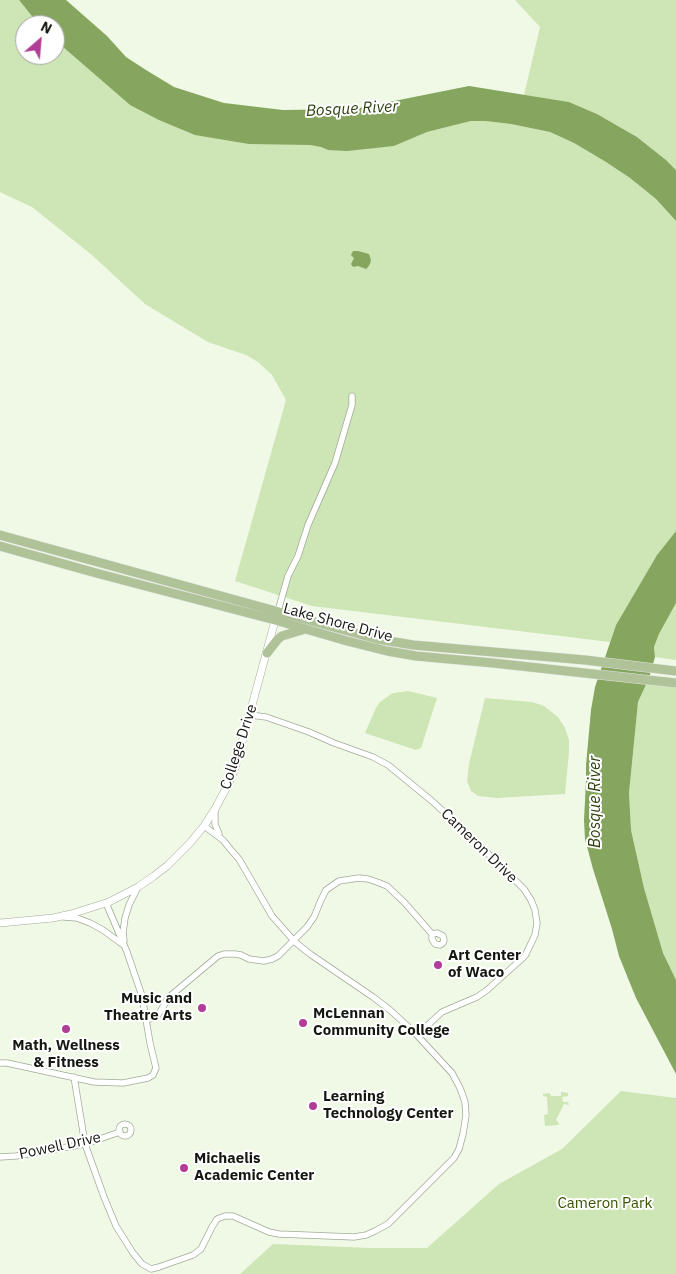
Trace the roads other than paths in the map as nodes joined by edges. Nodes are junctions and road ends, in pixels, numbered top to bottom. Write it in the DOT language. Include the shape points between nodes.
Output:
graph roads {
  1 [pos="352,396"];
  2 [pos="0,535"];
  3 [pos="0,546"];
  4 [pos="277,616"];
  5 [pos="306,629"];
  6 [pos="267,653"];
  7 [pos="674,671"];
  8 [pos="674,683"];
  9 [pos="250,714"];
  10 [pos="215,809"];
  11 [pos="204,826"];
  12 [pos="223,840"];
  13 [pos="138,887"];
  14 [pos="106,903"];
  15 [pos="59,917"];
  16 [pos="0,923"];
  17 [pos="432,934"];
  18 [pos="294,940"];
  19 [pos="124,945"];
  20 [pos="146,1019"];
  21 [pos="417,1035"];
  22 [pos="0,1063"];
  23 [pos="74,1078"];
  24 [pos="120,1132"];
  25 [pos="85,1144"];
  26 [pos="0,1157"];
  1 -- 4 [label="street" via="335,463 288,576"];
  2 -- 4 [label="main road, Lake Shore Drive"];
  3 -- 4 [label="main road, Lake Shore Drive" via="96,573"];
  4 -- 5 [label="main road, Lake Shore Drive"];
  4 -- 6 [label="street, College Drive"];
  4 -- 7 [label="main road, Lake Shore Drive" via="413,645"];
  5 -- 6 [label="main road" via="282,636"];
  5 -- 8 [label="main road, Lake Shore Drive" via="401,654"];
  6 -- 9 [label="street, College Drive"];
  9 -- 10 [label="street, College Drive" via="235,768"];
  9 -- 21 [label="street, Cameron Drive" via="310,732 388,765 470,836 524,889 531,900 535,910 535,936 525,956 487,990 442,1012"];
  10 -- 11 [label="street, College Drive"];
  10 -- 12 [label="street" via="215,824"];
  11 -- 12 [label="street"];
  11 -- 13 [label="street, College Drive" via="167,866"];
  12 -- 18 [label="street" via="272,916"];
  13 -- 14 [label="street, College Drive"];
  13 -- 19 [label="street" via="125,918"];
  14 -- 15 [label="street, College Drive"];
  14 -- 19 [label="street"];
  15 -- 16 [label="street, College Drive"];
  15 -- 19 [label="street" via="90,923"];
  17 -- 18 [label="street" via="387,886 359,878 331,885 314,918"];
  18 -- 20 [label="street" via="278,956 264,961 235,954 218,956 170,997 158,1015"];
  18 -- 21 [label="street" via="373,997"];
  19 -- 20 [label="street" via="142,996"];
  20 -- 23 [label="street" via="156,1068 153,1075 123,1083"];
  21 -- 25 [label="street" via="452,1073 460,1088 465,1102 463,1134 459,1149 449,1164 388,1224 366,1235 278,1234 233,1216 225,1216 217,1219 201,1249 193,1255 151,1269 132,1253 116,1226"];
  22 -- 23 [label="street"];
  23 -- 25 [label="street"];
  24 -- 25 [label="street, Powell Drive"];
  25 -- 26 [label="street, Powell Drive"];
}
